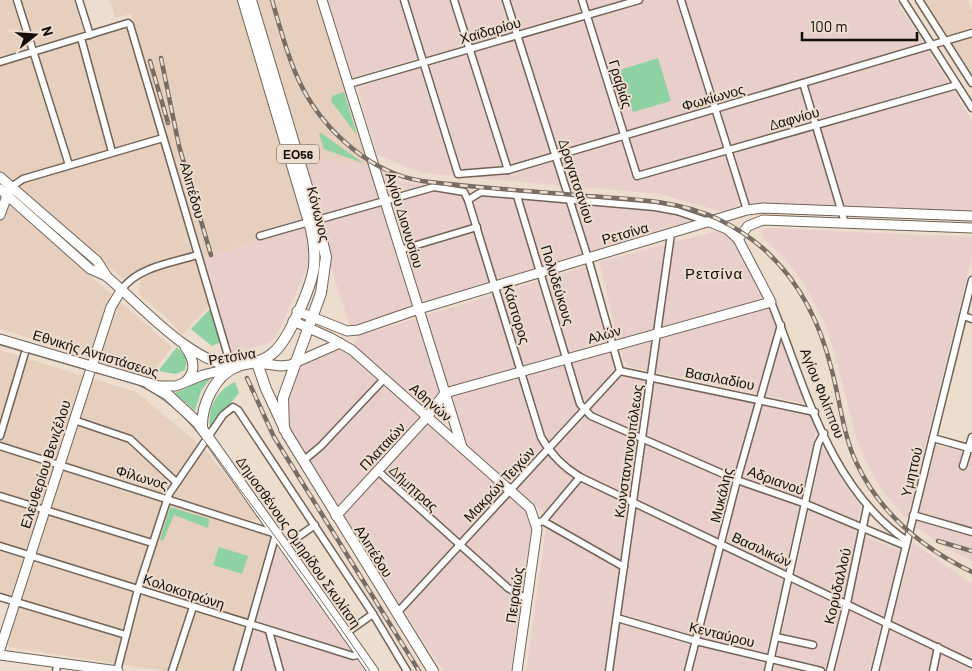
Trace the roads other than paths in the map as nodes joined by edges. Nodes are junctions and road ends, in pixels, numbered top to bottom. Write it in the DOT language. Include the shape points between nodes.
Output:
graph roads {
  1 [pos="17,0"];
  2 [pos="79,0"];
  3 [pos="243,0"];
  4 [pos="251,0"];
  5 [pos="322,0"];
  6 [pos="404,0"];
  7 [pos="454,0"];
  8 [pos="506,0"];
  9 [pos="582,0"];
  10 [pos="639,0"];
  11 [pos="681,0"];
  12 [pos="903,0"];
  13 [pos="919,0"];
  14 [pos="587,15"];
  15 [pos="972,33"];
  16 [pos="90,35"];
  17 [pos="518,35"];
  18 [pos="80,38"];
  19 [pos="946,41"];
  20 [pos="932,44"];
  21 [pos="470,49"];
  22 [pos="33,52"];
  23 [pos="0,62"];
  24 [pos="424,62"];
  25 [pos="971,81"];
  26 [pos="803,83"];
  27 [pos="349,84"];
  28 [pos="957,85"];
  29 [pos="972,108"];
  30 [pos="716,109"];
  31 [pos="816,125"];
  32 [pos="624,136"];
  33 [pos="163,138"];
  34 [pos="728,150"];
  35 [pos="112,152"];
  36 [pos="556,156"];
  37 [pos="69,165"];
  38 [pos="508,170"];
  39 [pos="636,176"];
  40 [pos="0,177"];
  41 [pos="6,190"];
  42 [pos="517,196"];
  43 [pos="384,199"];
  44 [pos="468,200"];
  45 [pos="570,200"];
  46 [pos="747,210"];
  47 [pos="842,211"];
  48 [pos="0,215"];
  49 [pos="972,216"];
  50 [pos="313,221"];
  51 [pos="710,222"];
  52 [pos="845,223"];
  53 [pos="477,226"];
  54 [pos="972,228"];
  55 [pos="671,234"];
  56 [pos="260,236"];
  57 [pos="738,239"];
  58 [pos="400,250"];
  59 [pos="197,255"];
  60 [pos="588,258"];
  61 [pos="541,272"];
  62 [pos="972,280"];
  63 [pos="495,286"];
  64 [pos="122,289"];
  65 [pos="771,302"];
  66 [pos="419,309"];
  67 [pos="295,316"];
  68 [pos="963,316"];
  69 [pos="312,318"];
  70 [pos="972,319"];
  71 [pos="781,325"];
  72 [pos="308,328"];
  73 [pos="657,334"];
  74 [pos="0,339"];
  75 [pos="179,340"];
  76 [pos="340,343"];
  77 [pos="27,346"];
  78 [pos="613,346"];
  79 [pos="566,359"];
  80 [pos="257,363"];
  81 [pos="295,363"];
  82 [pos="92,365"];
  83 [pos="234,367"];
  84 [pos="620,371"];
  85 [pos="521,372"];
  86 [pos="651,377"];
  87 [pos="384,379"];
  88 [pos="185,382"];
  89 [pos="149,384"];
  90 [pos="445,393"];
  91 [pos="759,399"];
  92 [pos="584,410"];
  93 [pos="815,412"];
  94 [pos="428,417"];
  95 [pos="74,420"];
  96 [pos="284,429"];
  97 [pos="205,433"];
  98 [pos="824,433"];
  99 [pos="0,436"];
  100 [pos="972,437"];
  101 [pos="933,438"];
  102 [pos="642,439"];
  103 [pos="0,446"];
  104 [pos="462,447"];
  105 [pos="548,449"];
  106 [pos="970,449"];
  107 [pos="303,461"];
  108 [pos="59,465"];
  109 [pos="963,466"];
  110 [pos="378,471"];
  111 [pos="580,477"];
  112 [pos="737,480"];
  113 [pos="175,482"];
  114 [pos="510,490"];
  115 [pos="0,496"];
  116 [pos="167,498"];
  117 [pos="633,503"];
  118 [pos="806,504"];
  119 [pos="867,506"];
  120 [pos="44,511"];
  121 [pos="913,515"];
  122 [pos="336,516"];
  123 [pos="540,522"];
  124 [pos="314,525"];
  125 [pos="862,529"];
  126 [pos="972,532"];
  127 [pos="276,534"];
  128 [pos="906,543"];
  129 [pos="152,544"];
  130 [pos="722,544"];
  131 [pos="0,546"];
  132 [pos="285,546"];
  133 [pos="459,546"];
  134 [pos="30,556"];
  135 [pos="624,567"];
  136 [pos="790,576"];
  137 [pos="138,589"];
  138 [pos="0,597"];
  139 [pos="527,599"];
  140 [pos="15,602"];
  141 [pos="847,603"];
  142 [pos="193,607"];
  143 [pos="397,613"];
  144 [pos="373,614"];
  145 [pos="617,618"];
  146 [pos="886,623"];
  147 [pos="251,625"];
  148 [pos="269,631"];
  149 [pos="346,633"];
  150 [pos="126,635"];
  151 [pos="776,637"];
  152 [pos="696,641"];
  153 [pos="813,645"];
  154 [pos="938,647"];
  155 [pos="0,650"];
  156 [pos="361,654"];
  157 [pos="0,655"];
  158 [pos="771,658"];
  159 [pos="972,664"];
  160 [pos="57,667"];
  161 [pos="117,671"];
  162 [pos="172,671"];
  163 [pos="238,671"];
  164 [pos="280,671"];
  165 [pos="372,671"];
  166 [pos="407,671"];
  167 [pos="435,671"];
  168 [pos="517,671"];
  169 [pos="609,671"];
  170 [pos="688,671"];
  171 [pos="768,671"];
  172 [pos="821,671"];
  173 [pos="830,671"];
  174 [pos="874,671"];
  175 [pos="933,671"];
  1 -- 22 [label="street"];
  2 -- 16 [label="street"];
  3 -- 50 [label="main road, Κόνωνος / ΕΟ56"];
  4 -- 50 [label="main road, Κόνωνος / ΕΟ56"];
  5 -- 27 [label="main road, Αγίου Διονυσίου"];
  6 -- 24 [label="street"];
  7 -- 21 [label="street"];
  8 -- 17 [label="street, Δραγατσανίου"];
  9 -- 14 [label="street, Γραβιάς"];
  10 -- 14 [label="street, Χαϊδαρίου"];
  11 -- 30 [label="street"];
  12 -- 20 [label="street"];
  13 -- 19 [label="street"];
  14 -- 17 [label="street, Χαϊδαρίου"];
  14 -- 32 [label="street, Γραβιάς"];
  15 -- 19 [label="street, Φωκίωνος"];
  16 -- 18 [label="street"];
  16 -- 33 [label="street, Αλιπέδου" via="128,23"];
  17 -- 21 [label="street, Χαϊδαρίου"];
  17 -- 36 [label="street, Δραγατσανίου"];
  18 -- 22 [label="street"];
  18 -- 35 [label="street"];
  19 -- 20 [label="street, Φωκίωνος"];
  19 -- 25 [label="street"];
  20 -- 26 [label="street, Φωκίωνος"];
  20 -- 28 [label="street"];
  21 -- 24 [label="street, Χαϊδαρίου"];
  21 -- 38 [label="street"];
  22 -- 23 [label="street"];
  22 -- 37 [label="street"];
  24 -- 27 [label="street, Χαϊδαρίου"];
  24 -- 38 [label="street, Φωκίωνος" via="458,174"];
  26 -- 30 [label="street, Φωκίωνος"];
  26 -- 31 [label="street"];
  27 -- 43 [label="main road, Αγίου Διονυσίου"];
  28 -- 29 [label="street"];
  28 -- 31 [label="street, Δαφνίου"];
  30 -- 32 [label="street, Φωκίωνος"];
  30 -- 34 [label="street"];
  31 -- 34 [label="street, Δαφνίου"];
  31 -- 47 [label="street"];
  32 -- 36 [label="street, Φωκίωνος"];
  32 -- 39 [label="street, Γραβιάς"];
  33 -- 35 [label="street"];
  33 -- 59 [label="street, Αλιπέδου"];
  34 -- 39 [label="street, Δαφνίου"];
  34 -- 46 [label="street"];
  35 -- 37 [label="street"];
  36 -- 38 [label="street, Φωκίωνος"];
  36 -- 45 [label="street, Δραγατσανίου"];
  37 -- 41 [label="street" via="23,179"];
  40 -- 41 [label="main road"];
  41 -- 48 [label="main road"];
  41 -- 64 [label="main road" via="97,261 106,276"];
  42 -- 44 [label="street" via="481,192"];
  42 -- 45 [label="street"];
  42 -- 61 [label="street, Πολυδεύκους"];
  43 -- 44 [label="street" via="434,187 460,190"];
  43 -- 50 [label="street"];
  43 -- 58 [label="main road, Αγίου Διονυσίου"];
  44 -- 53 [label="street, Κάστορος"];
  45 -- 51 [label="street" via="661,208"];
  45 -- 60 [label="street, Δραγατσανίου"];
  46 -- 47 [label="main road, Ρετσίνα"];
  46 -- 51 [label="main road, Ρετσίνα"];
  47 -- 49 [label="main road, Ρετσίνα"];
  47 -- 52 [label="street"];
  50 -- 56 [label="street"];
  50 -- 67 [label="main road, Κόνωνος / ΕΟ56" via="314,267"];
  50 -- 69 [label="main road, Κόνωνος / ΕΟ56" via="325,250 326,268"];
  51 -- 55 [label="main road, Ρετσίνα"];
  51 -- 57 [label="main road"];
  52 -- 54 [label="main road"];
  52 -- 57 [label="main road" via="763,220 748,226"];
  53 -- 58 [label="street"];
  53 -- 63 [label="street, Κάστορος"];
  55 -- 60 [label="main road, Ρετσίνα"];
  55 -- 73 [label="street, Κωνσταντινουπόλεως"];
  57 -- 65 [label="main road, Αγίου Φιλίππου"];
  58 -- 66 [label="main road, Αγίου Διονυσίου"];
  59 -- 64 [label="street" via="141,273"];
  59 -- 83 [label="street, Αλιπέδου"];
  60 -- 61 [label="main road, Ρετσίνα"];
  60 -- 78 [label="street, Δραγατσανίου"];
  61 -- 63 [label="main road, Ρετσίνα"];
  61 -- 79 [label="street, Πολυδεύκους"];
  62 -- 68 [label="street, Υμηττού"];
  63 -- 66 [label="main road, Ρετσίνα"];
  63 -- 85 [label="street, Κάστορος"];
  64 -- 75 [label="main road"];
  64 -- 82 [label="main road, Ελευθερίου Βενιζέλου" via="111,307"];
  65 -- 71 [label="street, Αγίου Φιλίππου"];
  65 -- 73 [label="main road, Αλών"];
  66 -- 69 [label="main road, Ρετσίνα" via="352,331"];
  66 -- 90 [label="main road, Αγίου Διονυσίου"];
  67 -- 69 [label="main road, Ρετσίνα"];
  67 -- 72 [label="main road, Αθηνών"];
  67 -- 80 [label="main road, Κόνωνος" via="278,348"];
  68 -- 70 [label="street"];
  68 -- 101 [label="street, Υμηττού"];
  69 -- 72 [label="main road, Κόνωνος / ΕΟ56"];
  71 -- 91 [label="street, Μυκάλης"];
  71 -- 93 [label="street, Αγίου Φιλίππου"];
  72 -- 76 [label="main road, Αθηνών"];
  72 -- 81 [label="main road, Κόνωνος"];
  73 -- 78 [label="main road, Αλών"];
  73 -- 86 [label="street, Κωνσταντινουπόλεως"];
  74 -- 77 [label="main road, Εθνικής Αντιστάσεως"];
  75 -- 83 [label="main road" via="202,356"];
  75 -- 88 [label="main road" via="190,353 193,363 192,372"];
  76 -- 81 [label="main road, Ρετσίνα"];
  76 -- 87 [label="main road, Αθηνών"];
  77 -- 82 [label="main road, Εθνικής Αντιστάσεως"];
  77 -- 99 [label="street"];
  78 -- 79 [label="main road, Αλών"];
  78 -- 84 [label="street, Δραγατσανίου"];
  79 -- 85 [label="main road, Αλών"];
  79 -- 92 [label="street, Πολυδεύκους"];
  80 -- 81 [label="main road, Ρετσίνα" via="281,366"];
  80 -- 83 [label="main road, Ρετσίνα"];
  80 -- 96 [label="main road, Αλιπέδου"];
  81 -- 96 [label="main road, Κόνωνος" via="283,398"];
  82 -- 89 [label="main road, Εθνικής Αντιστάσεως"];
  82 -- 95 [label="main road, Ελευθερίου Βενιζέλου"];
  83 -- 88 [label="main road, Ρετσίνα"];
  83 -- 97 [label="main road" via="208,396 202,413"];
  84 -- 86 [label="street, Βασιλαδίου"];
  84 -- 92 [label="street, Μακρών Τειχών"];
  85 -- 90 [label="main road, Αλών"];
  85 -- 105 [label="street, Κάστορος" via="541,437"];
  86 -- 91 [label="street, Βασιλαδίου"];
  86 -- 102 [label="street, Κωνσταντινουπόλεως"];
  87 -- 94 [label="main road, Αθηνών"];
  87 -- 107 [label="street"];
  88 -- 89 [label="main road, Εθνικής Αντιστάσεως" via="171,387"];
  89 -- 97 [label="main road, Δημοσθένους Ομηρίδου Σκυλίτση" via="177,402"];
  90 -- 94 [label="main road, Πλαταιών"];
  90 -- 104 [label="main road, Αγίου Διονυσίου"];
  91 -- 93 [label="street, Βασιλαδίου"];
  91 -- 112 [label="street, Μυκάλης"];
  92 -- 102 [label="street, Αδριανού"];
  92 -- 105 [label="street, Μακρών Τειχών"];
  93 -- 98 [label="street, Αγίου Φιλίππου"];
  94 -- 104 [label="main road, Αθηνών"];
  94 -- 110 [label="main road, Πλαταιών"];
  95 -- 108 [label="main road, Ελευθερίου Βενιζέλου"];
  95 -- 113 [label="street" via="130,439"];
  96 -- 107 [label="main road, Αλιπέδου"];
  97 -- 113 [label="street"];
  97 -- 124 [label="street" via="230,407 238,410"];
  97 -- 127 [label="main road, Δημοσθένους Ομηρίδου Σκυλίτση"];
  98 -- 118 [label="street" via="818,444"];
  98 -- 119 [label="street, Αγίου Φιλίππου" via="849,482"];
  100 -- 106 [label="street"];
  101 -- 106 [label="street"];
  101 -- 121 [label="street, Υμηττού"];
  102 -- 112 [label="street, Αδριανού"];
  102 -- 117 [label="street, Κωνσταντινουπόλεως"];
  103 -- 108 [label="street, Φίλωνος"];
  104 -- 114 [label="main road, Αθηνών"];
  105 -- 111 [label="street, Βασιλικών"];
  105 -- 114 [label="street, Μακρών Τειχών"];
  106 -- 109 [label="street"];
  107 -- 122 [label="main road, Αλιπέδου"];
  108 -- 116 [label="street, Φίλωνος"];
  108 -- 120 [label="main road, Ελευθερίου Βενιζέλου"];
  110 -- 122 [label="main road, Πλαταιών"];
  110 -- 133 [label="street, Δήμητρας"];
  111 -- 117 [label="street, Βασιλικών"];
  111 -- 123 [label="street"];
  112 -- 118 [label="street, Αδριανού"];
  112 -- 130 [label="street, Μυκάλης"];
  113 -- 116 [label="street"];
  114 -- 123 [label="main road, Αθηνών"];
  114 -- 133 [label="street, Μακρών Τειχών"];
  115 -- 120 [label="street"];
  116 -- 127 [label="street, Φίλωνος"];
  116 -- 129 [label="street"];
  117 -- 130 [label="street, Βασιλικών"];
  117 -- 135 [label="street, Κωνσταντινουπόλεως"];
  118 -- 125 [label="street, Αδριανού"];
  118 -- 136 [label="street"];
  119 -- 125 [label="street, Κορυδαλλού"];
  119 -- 128 [label="street, Αγίου Φιλίππου"];
  120 -- 129 [label="street"];
  120 -- 134 [label="main road, Ελευθερίου Βενιζέλου"];
  121 -- 126 [label="street"];
  121 -- 128 [label="street, Υμηττού"];
  122 -- 143 [label="main road, Αλιπέδου"];
  123 -- 135 [label="street"];
  123 -- 139 [label="main road, Πειραιώς"];
  124 -- 132 [label="street"];
  124 -- 144 [label="street"];
  125 -- 128 [label="street, Αδριανού"];
  125 -- 141 [label="street, Κορυδαλλού"];
  127 -- 132 [label="main road, Δημοσθένους Ομηρίδου Σκυλίτση"];
  127 -- 147 [label="street"];
  128 -- 146 [label="street, Υμηττού"];
  129 -- 137 [label="street"];
  130 -- 136 [label="street, Βασιλικών"];
  130 -- 152 [label="street, Μυκάλης"];
  131 -- 134 [label="street, Κολοκοτρώνη"];
  132 -- 149 [label="main road, Δημοσθένους Ομηρίδου Σκυλίτση"];
  133 -- 139 [label="street, Δήμητρας" via="508,588"];
  133 -- 143 [label="street, Μακρών Τειχών"];
  134 -- 137 [label="street, Κολοκοτρώνη"];
  134 -- 140 [label="main road, Ελευθερίου Βενιζέλου"];
  135 -- 145 [label="street, Κωνσταντινουπόλεως"];
  136 -- 141 [label="street, Βασιλικών"];
  136 -- 151 [label="street"];
  137 -- 142 [label="street, Κολοκοτρώνη"];
  137 -- 150 [label="street"];
  138 -- 140 [label="street"];
  139 -- 168 [label="main road, Πειραιώς"];
  140 -- 150 [label="street"];
  140 -- 155 [label="main road, Ελευθερίου Βενιζέλου"];
  141 -- 146 [label="street, Βασιλικών"];
  141 -- 173 [label="street, Κορυδαλλού"];
  142 -- 147 [label="street, Κολοκοτρώνη"];
  142 -- 162 [label="street"];
  143 -- 167 [label="main road, Αλιπέδου"];
  144 -- 149 [label="street"];
  144 -- 166 [label="street"];
  145 -- 152 [label="street, Κενταύρου"];
  145 -- 169 [label="street, Κωνσταντινουπόλεως"];
  146 -- 154 [label="street, Βασιλικών"];
  146 -- 174 [label="street, Υμηττού"];
  147 -- 148 [label="street, Κολοκοτρώνη"];
  147 -- 163 [label="street"];
  148 -- 156 [label="street, Κολοκοτρώνη" via="353,656"];
  148 -- 164 [label="street"];
  149 -- 156 [label="main road, Δημοσθένους Ομηρίδου Σκυλίτση"];
  150 -- 161 [label="street"];
  151 -- 153 [label="street"];
  151 -- 158 [label="street"];
  152 -- 158 [label="street, Κενταύρου"];
  152 -- 170 [label="street, Μυκάλης"];
  154 -- 159 [label="street, Βασιλικών"];
  154 -- 175 [label="street"];
  156 -- 165 [label="main road, Δημοσθένους Ομηρίδου Σκυλίτση"];
  157 -- 160 [label="main road"];
  158 -- 171 [label="street"];
  158 -- 172 [label="street, Κενταύρου"];
  160 -- 161 [label="main road"];
}
